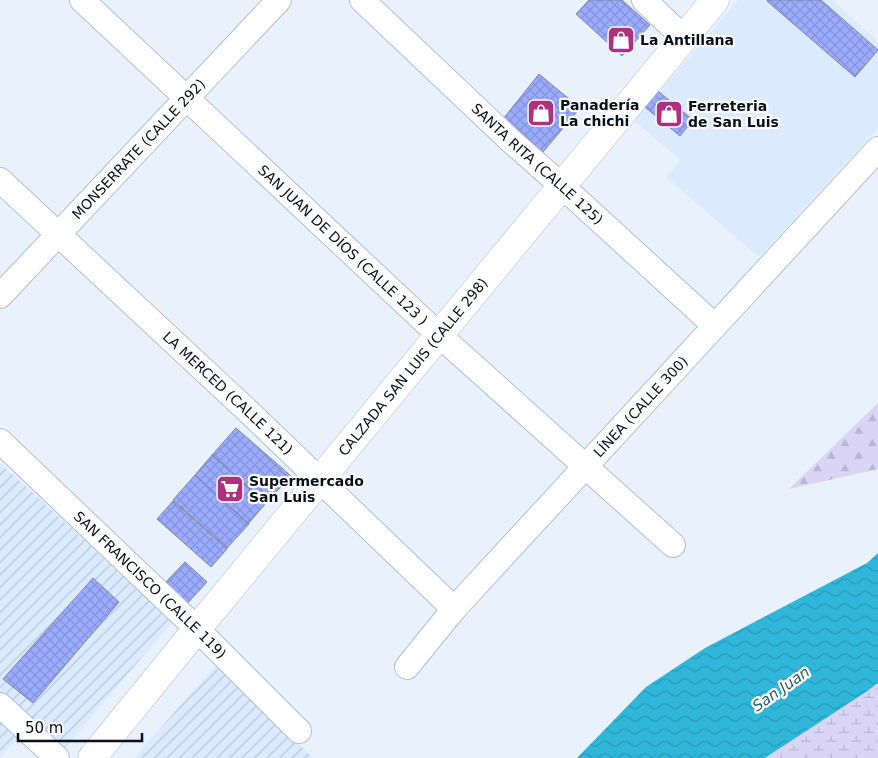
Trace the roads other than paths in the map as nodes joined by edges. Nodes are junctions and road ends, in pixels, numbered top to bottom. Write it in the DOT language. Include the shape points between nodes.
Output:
graph roads {
  1 [pos="82,0"];
  2 [pos="278,0"];
  3 [pos="362,0"];
  4 [pos="644,0"];
  5 [pos="715,0"];
  6 [pos="684,38"];
  7 [pos="187,99"];
  8 [pos="878,149"];
  9 [pos="0,180"];
  10 [pos="562,186"];
  11 [pos="58,234"];
  12 [pos="0,296"];
  13 [pos="715,326"];
  14 [pos="439,335"];
  15 [pos="0,441"];
  16 [pos="585,467"];
  17 [pos="320,480"];
  18 [pos="673,546"];
  19 [pos="454,610"];
  20 [pos="197,629"];
  21 [pos="407,667"];
  22 [pos="0,705"];
  23 [pos="298,731"];
  24 [pos="57,758"];
  25 [pos="92,758"];
  1 -- 7 [label="street, SAN JUAN DE DÍOS (CALLE 123 )"];
  2 -- 7 [label="street, MONSERRATE (CALLE 292)"];
  3 -- 10 [label="street, SANTA RITA (CALLE 125)"];
  4 -- 6 [label="street"];
  5 -- 6 [label="main road, CALZADA SAN LUIS (CALLE 298)"];
  6 -- 10 [label="main road, CALZADA SAN LUIS (CALLE 298)"];
  7 -- 11 [label="street, MONSERRATE (CALLE 292)"];
  7 -- 14 [label="street, SAN JUAN DE DÍOS (CALLE 123 )"];
  8 -- 13 [label="street, LÍNEA (CALLE 300)"];
  9 -- 11 [label="street, LA MERCED (CALLE 121)"];
  10 -- 13 [label="street, SANTA RITA (CALLE 125)"];
  10 -- 14 [label="main road, CALZADA SAN LUIS (CALLE 298)"];
  11 -- 12 [label="street, MONSERRATE (CALLE 292)"];
  11 -- 17 [label="street, LA MERCED (CALLE 121)"];
  13 -- 16 [label="street, LÍNEA (CALLE 300)"];
  14 -- 16 [label="street, SAN JUAN DE DÍOS (CALLE 123 )"];
  14 -- 17 [label="main road, CALZADA SAN LUIS (CALLE 298)"];
  15 -- 20 [label="street, SAN FRANCISCO (CALLE 119)"];
  16 -- 18 [label="street, SAN JUAN DE DÍOS (CALLE 123 )"];
  16 -- 19 [label="street, LÍNEA (CALLE 300)"];
  17 -- 19 [label="street, LA MERCED (CALLE 121)"];
  17 -- 20 [label="main road, CALZADA SAN LUIS (CALLE 298)"];
  19 -- 21 [label="street, LÍNEA (CALLE 300)"];
  20 -- 23 [label="street, SAN FRANCISCO (CALLE 119)"];
  20 -- 25 [label="main road, CALZADA SAN LUIS (CALLE 298)"];
  22 -- 24 [label="street"];
}
